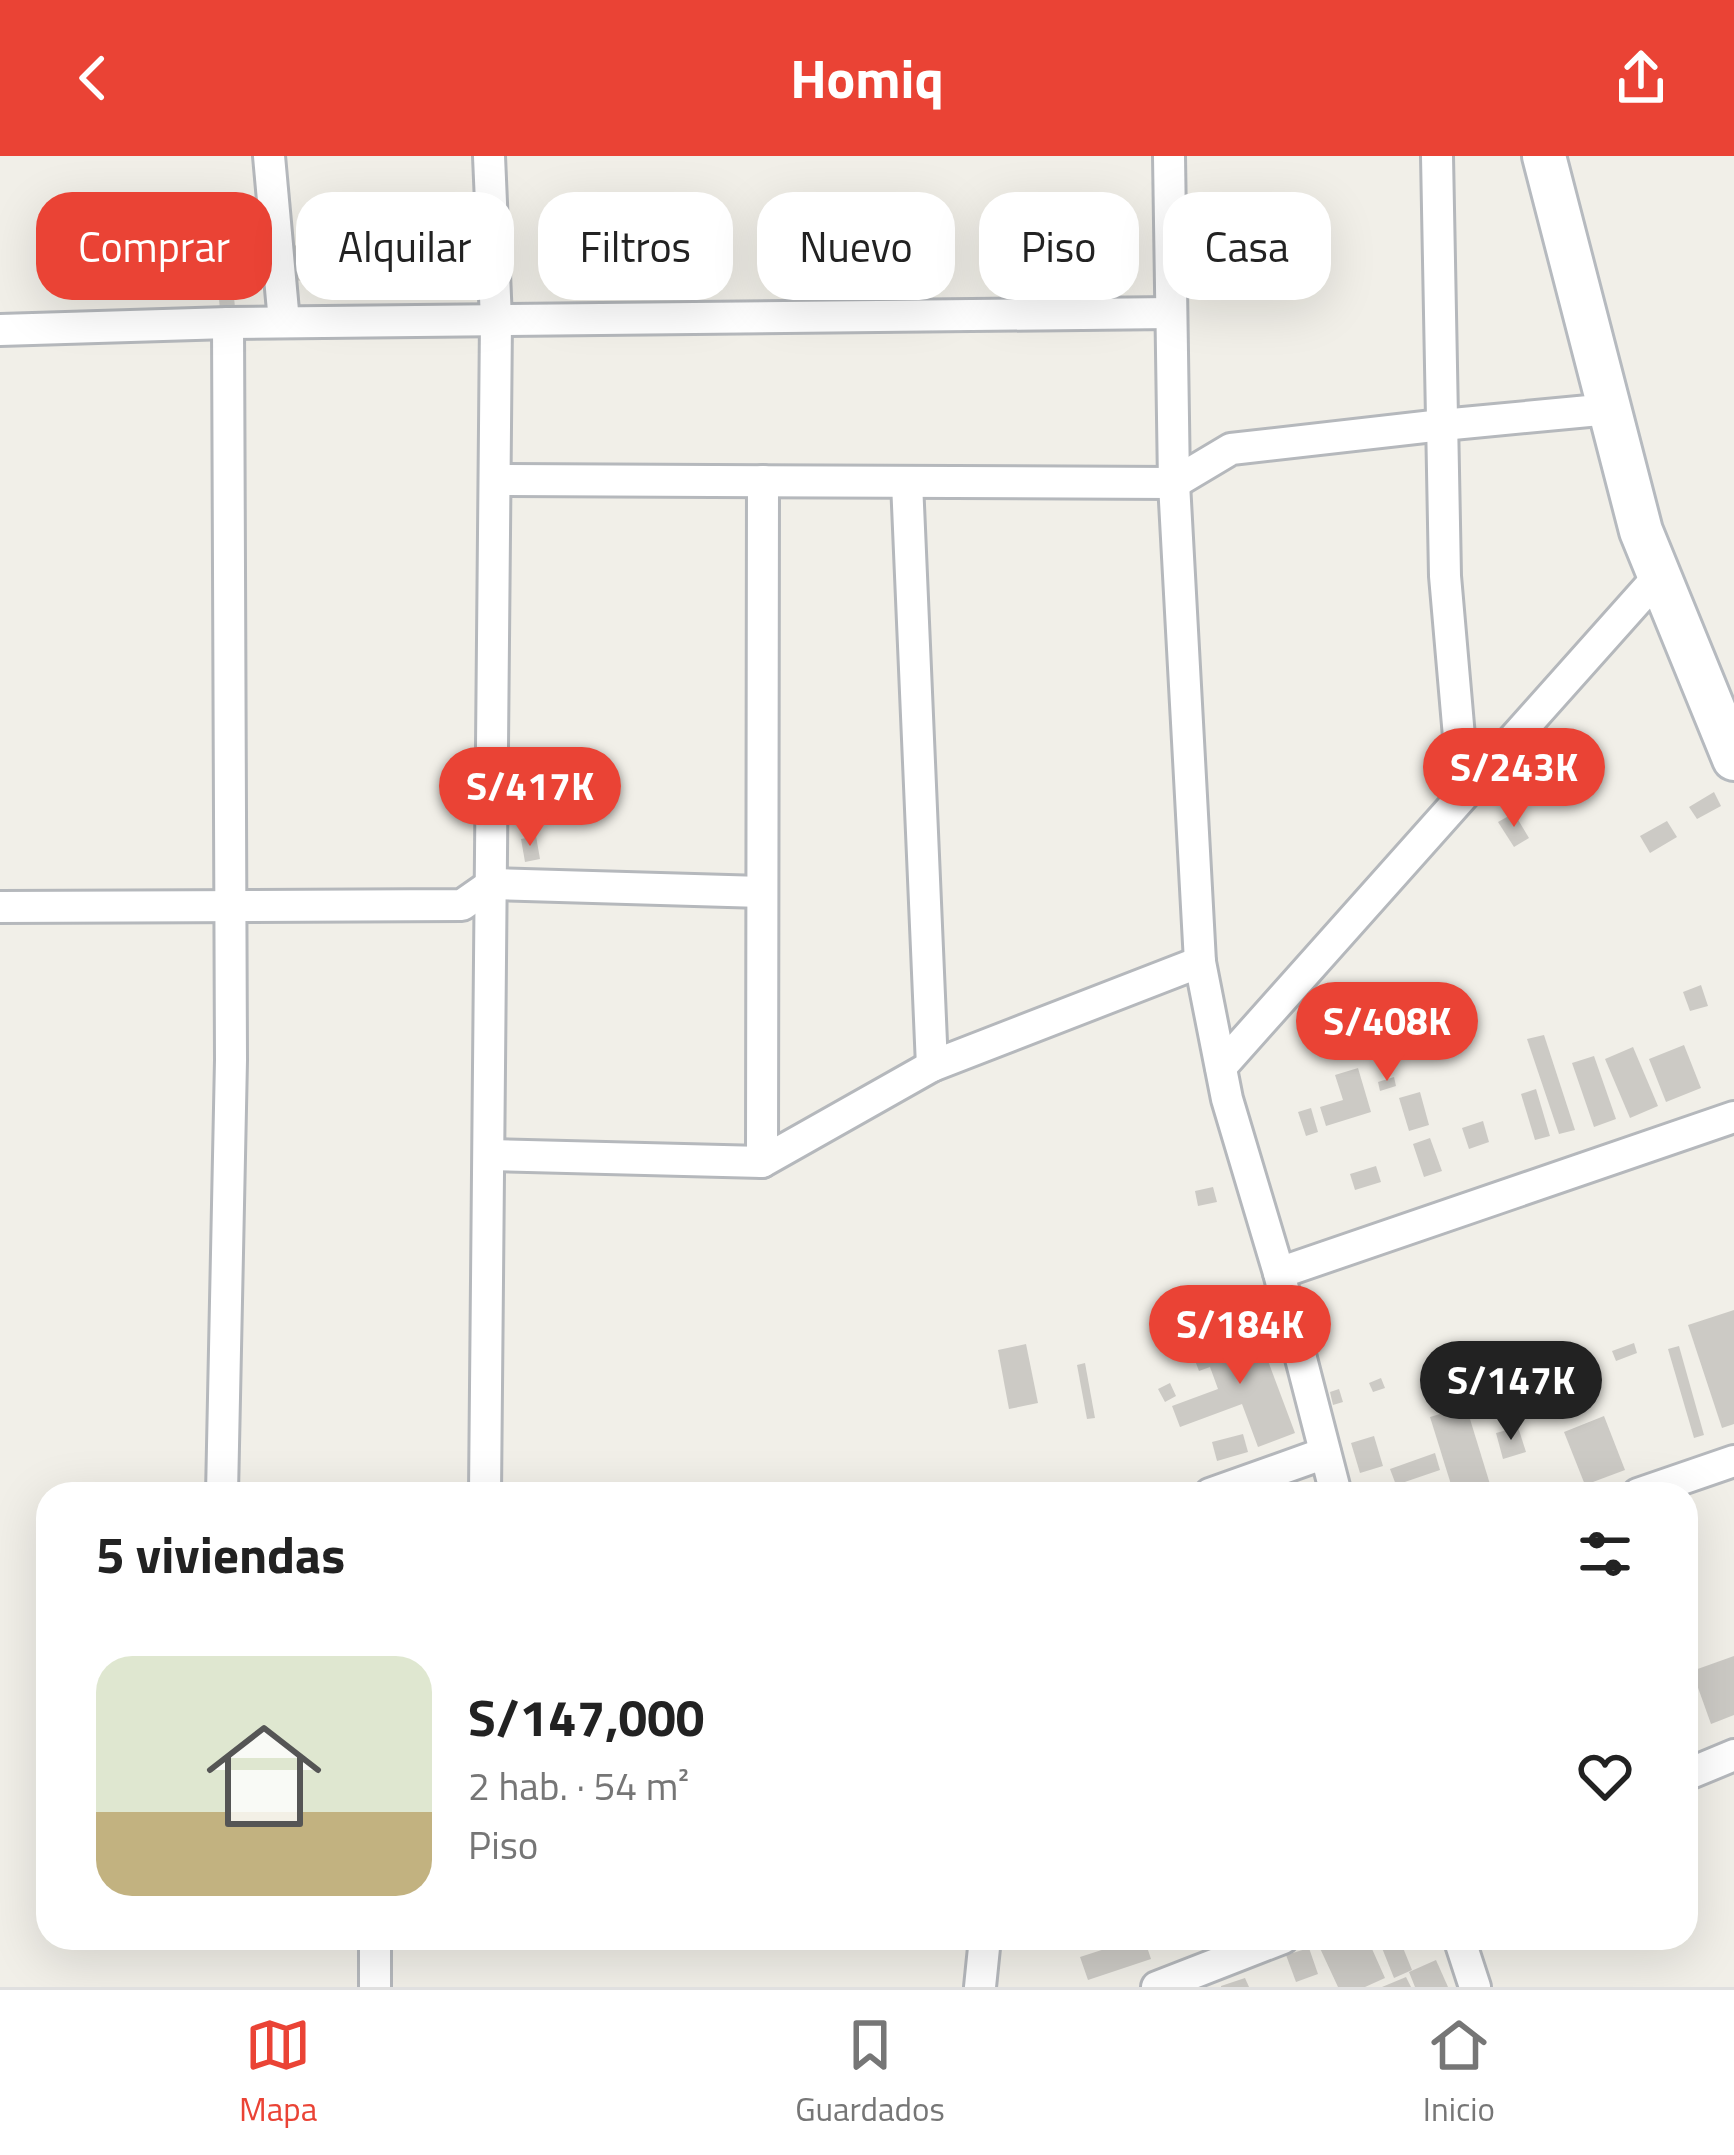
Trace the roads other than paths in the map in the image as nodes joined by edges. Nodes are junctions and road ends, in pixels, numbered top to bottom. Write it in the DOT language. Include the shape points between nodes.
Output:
graph roads {
  1 [pos="269,156"];
  2 [pos="489,156"];
  3 [pos="1169,156"];
  4 [pos="1437,156"];
  5 [pos="1544,156"];
  6 [pos="1172,313"];
  7 [pos="496,320"];
  8 [pos="284,322"];
  9 [pos="228,323"];
  10 [pos="0,329"];
  11 [pos="1610,409"];
  12 [pos="1442,425"];
  13 [pos="495,480"];
  14 [pos="763,481"];
  15 [pos="907,482"];
  16 [pos="1174,483"];
  17 [pos="1658,577"];
  18 [pos="1734,759"];
  19 [pos="1464,794"];
  20 [pos="492,884"];
  21 [pos="762,892"];
  22 [pos="0,907"];
  23 [pos="230,908"];
  24 [pos="1200,962"];
  25 [pos="932,1066"];
  26 [pos="1221,1067"];
  27 [pos="1734,1118"];
  28 [pos="489,1155"];
  29 [pos="762,1162"];
  30 [pos="1279,1273"];
  31 [pos="1325,1453"];
  32 [pos="1734,1461"];
  33 [pos="222,1482"];
  34 [pos="485,1482"];
  35 [pos="1244,1482"];
  36 [pos="1333,1482"];
  37 [pos="1673,1482"];
  38 [pos="1734,1755"];
  39 [pos="1698,1770"];
  40 [pos="375,1950"];
  41 [pos="984,1950"];
  42 [pos="1252,1950"];
  43 [pos="1464,1950"];
  44 [pos="375,1987"];
  45 [pos="980,1987"];
  46 [pos="1157,1987"];
  47 [pos="1475,1987"];
  1 -- 8 [label="street"];
  2 -- 7 [label="street"];
  3 -- 6 [label="street"];
  4 -- 12 [label="street"];
  5 -- 11 [label="street"];
  6 -- 7 [label="street"];
  6 -- 16 [label="street"];
  7 -- 8 [label="street"];
  7 -- 13 [label="street"];
  8 -- 9 [label="street"];
  9 -- 10 [label="street"];
  9 -- 23 [label="street"];
  11 -- 12 [label="street"];
  11 -- 17 [label="street"];
  12 -- 16 [label="street" via="1231,449"];
  12 -- 19 [label="street"];
  13 -- 14 [label="street"];
  13 -- 20 [label="street"];
  14 -- 15 [label="street"];
  14 -- 21 [label="street"];
  15 -- 16 [label="street"];
  15 -- 25 [label="street"];
  16 -- 24 [label="street"];
  17 -- 18 [label="street"];
  17 -- 19 [label="street"];
  19 -- 26 [label="street"];
  20 -- 21 [label="street"];
  20 -- 23 [label="street" via="462,905"];
  20 -- 28 [label="street"];
  21 -- 29 [label="street"];
  22 -- 23 [label="street"];
  23 -- 33 [label="street"];
  24 -- 25 [label="street"];
  24 -- 26 [label="street"];
  25 -- 29 [label="street"];
  26 -- 30 [label="street"];
  27 -- 30 [label="street"];
  28 -- 29 [label="street"];
  28 -- 34 [label="street"];
  30 -- 31 [label="street"];
  31 -- 35 [label="street"];
  31 -- 36 [label="street"];
  32 -- 37 [label="street"];
  38 -- 39 [label="street"];
  40 -- 44 [label="street"];
  41 -- 45 [label="street"];
  42 -- 46 [label="street"];
  43 -- 47 [label="street"];
}
